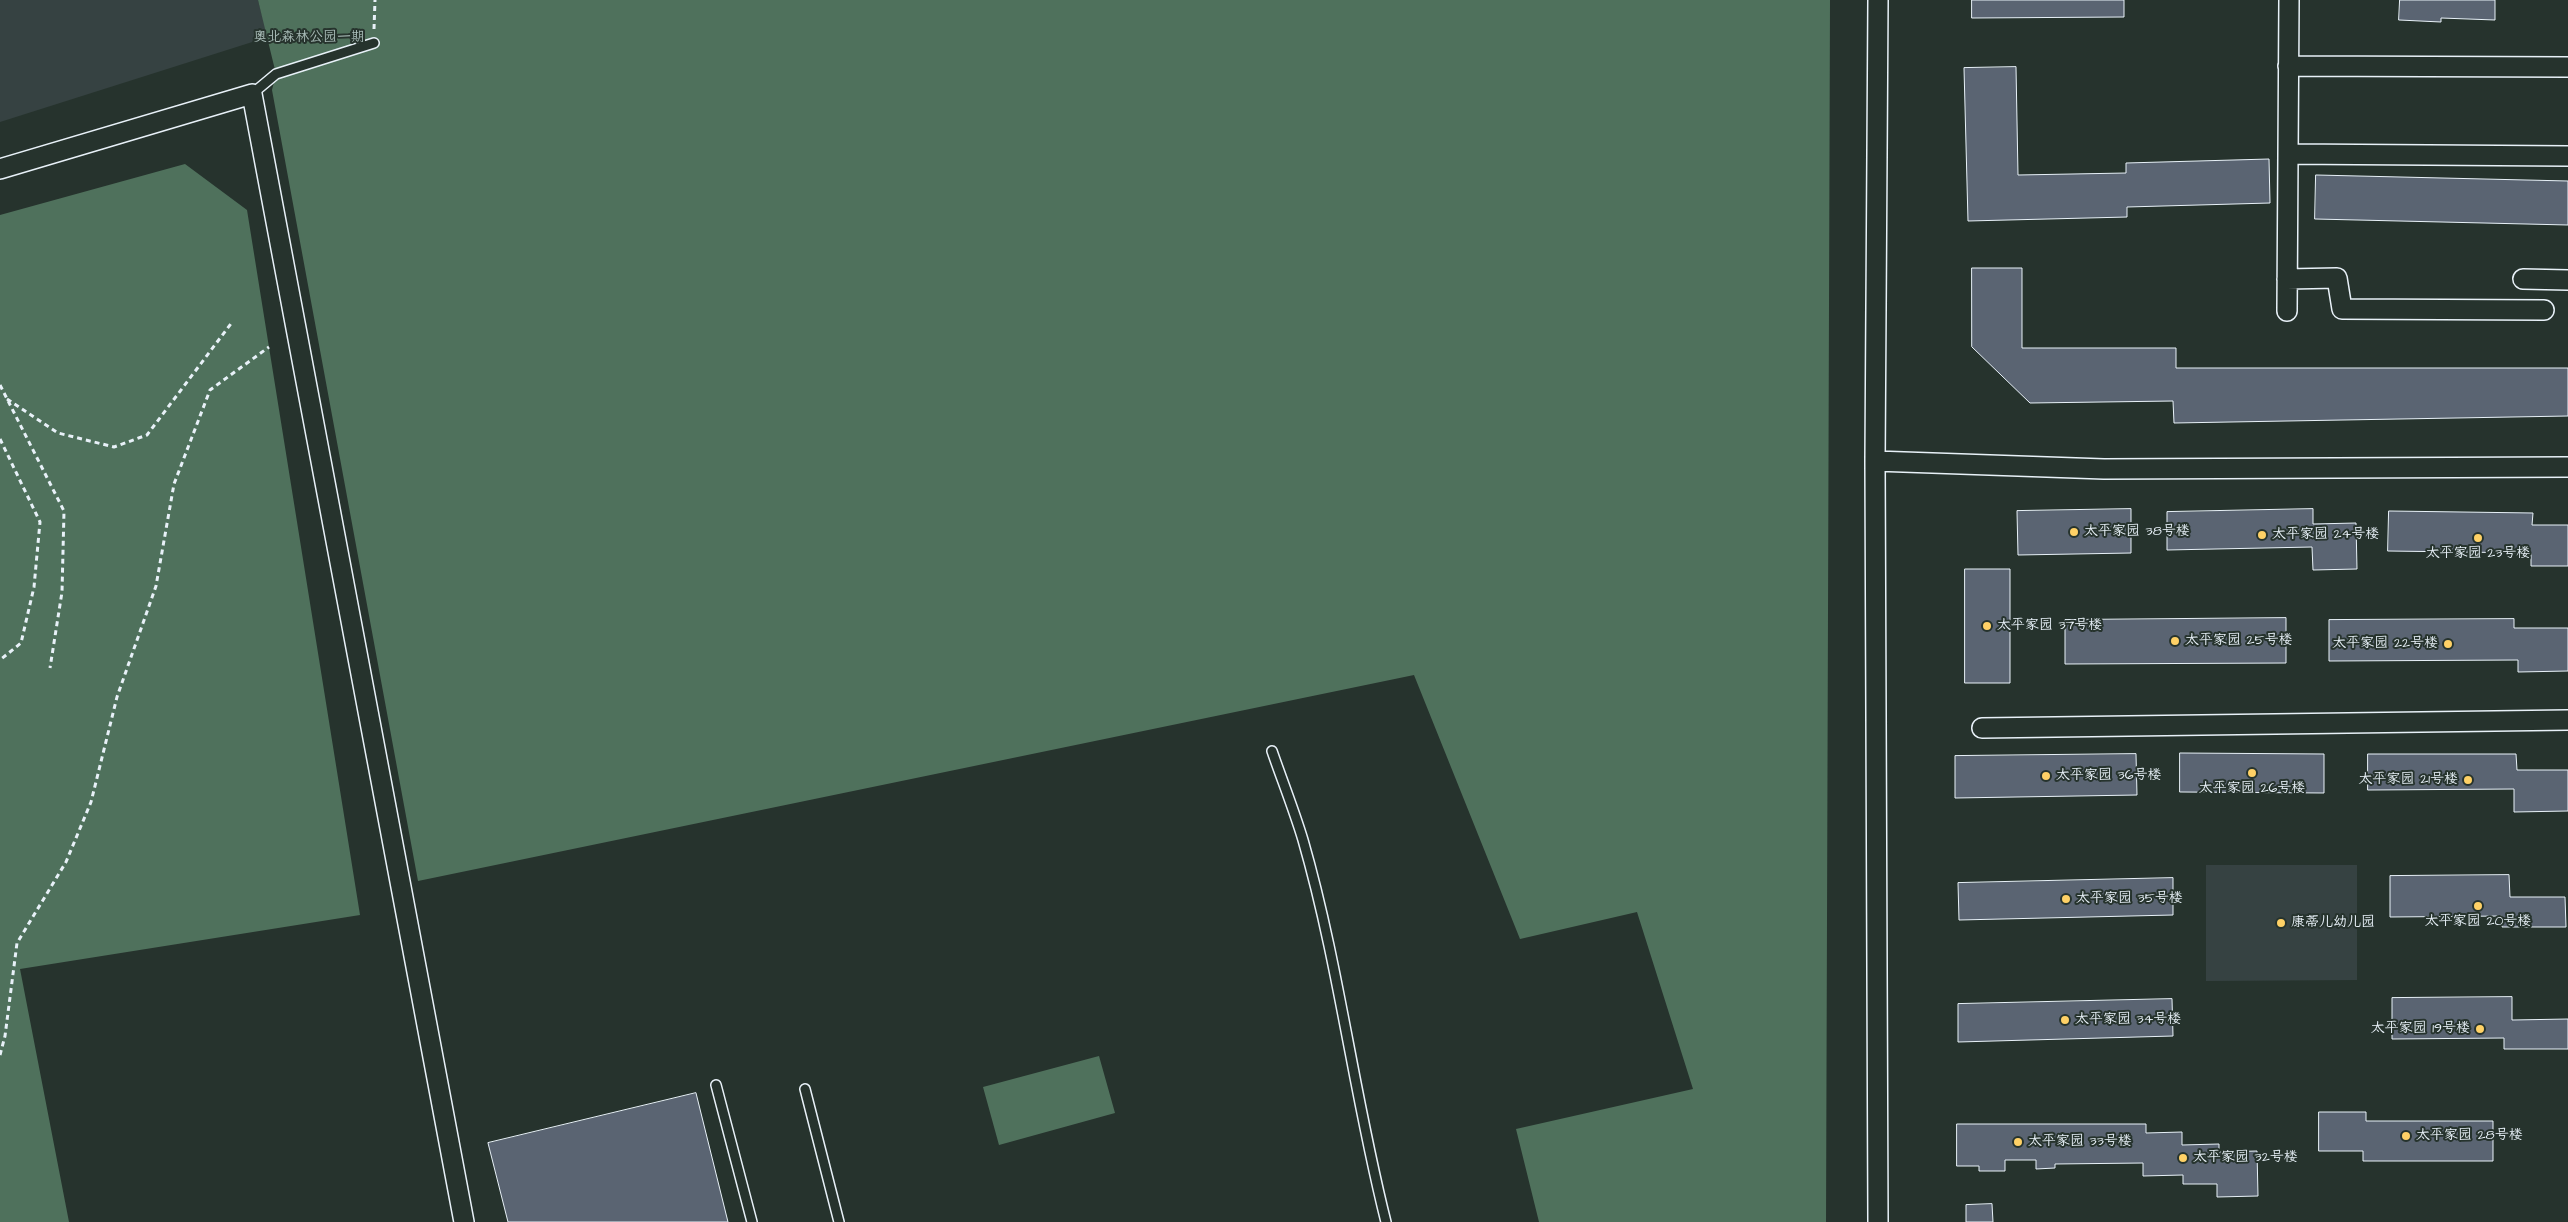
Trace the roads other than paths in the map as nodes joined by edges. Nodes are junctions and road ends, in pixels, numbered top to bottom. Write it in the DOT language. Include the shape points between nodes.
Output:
graph roads {
  1 [pos="1878,0"];
  2 [pos="2289,0"];
  3 [pos="374,42"];
  4 [pos="2288,66"];
  5 [pos="2568,67"];
  6 [pos="252,94"];
  7 [pos="2288,154"];
  8 [pos="2568,156"];
  9 [pos="0,169"];
  10 [pos="2287,279"];
  11 [pos="2523,279"];
  12 [pos="2568,280"];
  13 [pos="2544,310"];
  14 [pos="2287,312"];
  15 [pos="1875,461"];
  16 [pos="2568,467"];
  17 [pos="2568,720"];
  18 [pos="1982,728"];
  19 [pos="1272,751"];
  20 [pos="716,1085"];
  21 [pos="805,1089"];
  22 [pos="464,1222"];
  23 [pos="752,1222"];
  24 [pos="839,1222"];
  25 [pos="1386,1222"];
  26 [pos="1878,1222"];
  1 -- 15 [label="street"];
  2 -- 4 [label="street"];
  3 -- 6 [label="lane" via="276,74"];
  4 -- 5 [label="street"];
  4 -- 7 [label="street"];
  6 -- 9 [label="street"];
  6 -- 22 [label="street"];
  7 -- 8 [label="street"];
  7 -- 10 [label="street"];
  10 -- 13 [label="street" via="2337,278 2342,309"];
  10 -- 14 [label="street"];
  11 -- 12 [label="street"];
  15 -- 16 [label="street" via="2104,469"];
  15 -- 26 [label="street"];
  17 -- 18 [label="street"];
  19 -- 25 [label="lane" via="1303,840"];
  20 -- 23 [label="lane"];
  21 -- 24 [label="lane"];
}
